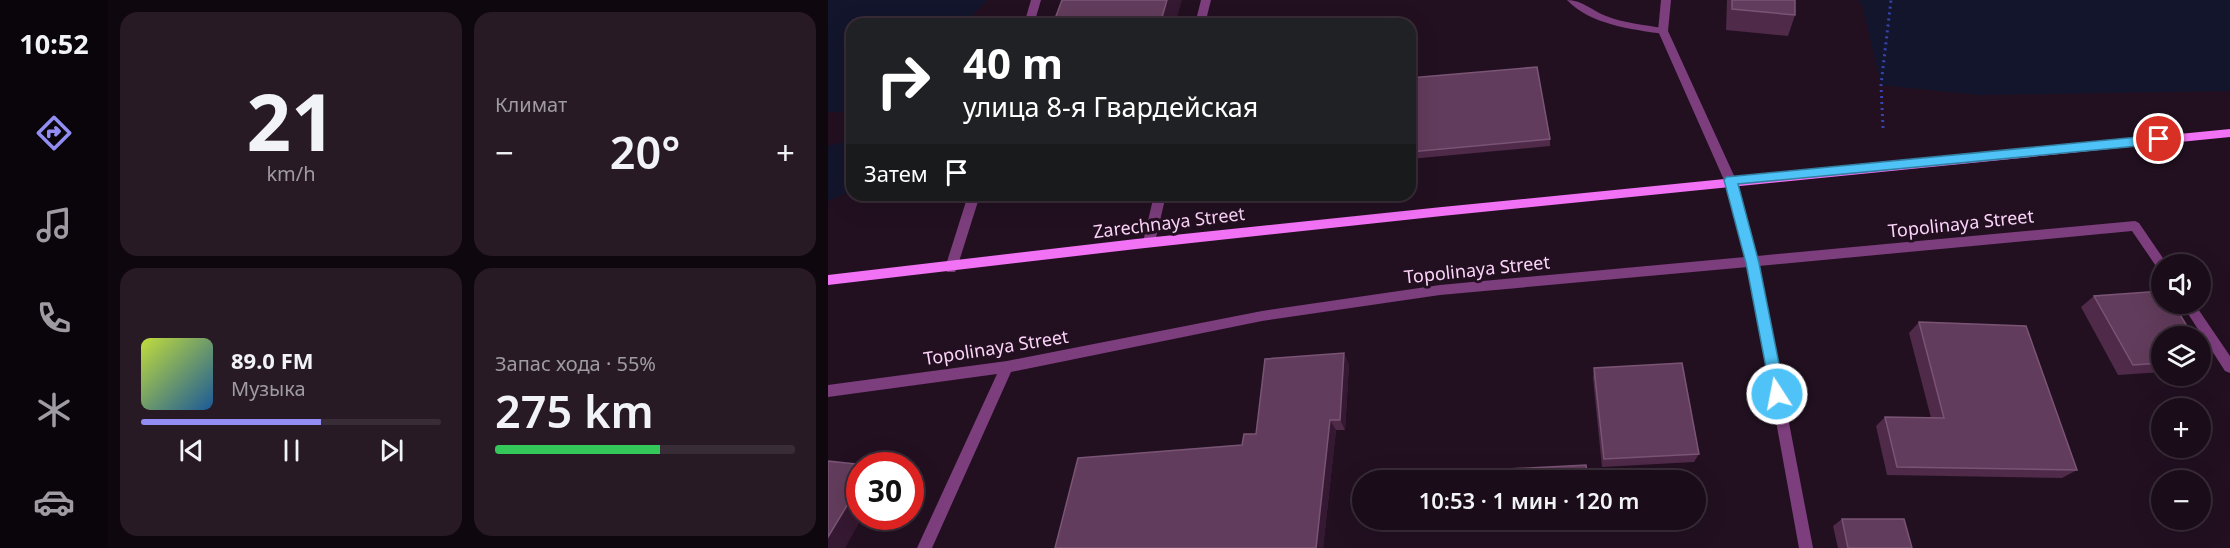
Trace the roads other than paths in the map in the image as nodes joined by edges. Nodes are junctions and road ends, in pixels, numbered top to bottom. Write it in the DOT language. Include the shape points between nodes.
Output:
graph roads {
  1 [pos="1036,0"];
  2 [pos="1206,0"];
  3 [pos="1572,0"];
  4 [pos="1666,0"];
  5 [pos="1031,18"];
  6 [pos="1202,18"];
  7 [pos="1663,31"];
  8 [pos="2230,133"];
  9 [pos="1730,180"];
  10 [pos="972,201"];
  11 [pos="1159,201"];
  12 [pos="1149,242"];
  13 [pos="2154,254"];
  14 [pos="1752,263"];
  15 [pos="951,268"];
  16 [pos="828,280"];
  17 [pos="2194,314"];
  18 [pos="1007,367"];
  19 [pos="2230,367"];
  20 [pos="828,391"];
  21 [pos="924,548"];
  22 [pos="1806,548"];
  1 -- 5 [label="street"];
  2 -- 6 [label="street"];
  3 -- 7 [label="street" via="1587,13"];
  4 -- 7 [label="street"];
  7 -- 9 [label="street"];
  8 -- 9 [label="street, Zarechnaya Street"];
  9 -- 12 [label="street, Zarechnaya Street"];
  9 -- 14 [label="street"];
  10 -- 15 [label="street"];
  11 -- 12 [label="street"];
  12 -- 15 [label="street, Zarechnaya Street"];
  13 -- 14 [label="street, Topolinaya Street" via="2135,226"];
  14 -- 18 [label="street, Topolinaya Street" via="1440,290 1262,316"];
  14 -- 22 [label="street"];
  15 -- 16 [label="street, Zarechnaya Street"];
  17 -- 19 [label="street"];
  18 -- 20 [label="street, Topolinaya Street"];
  18 -- 21 [label="street"];
}
